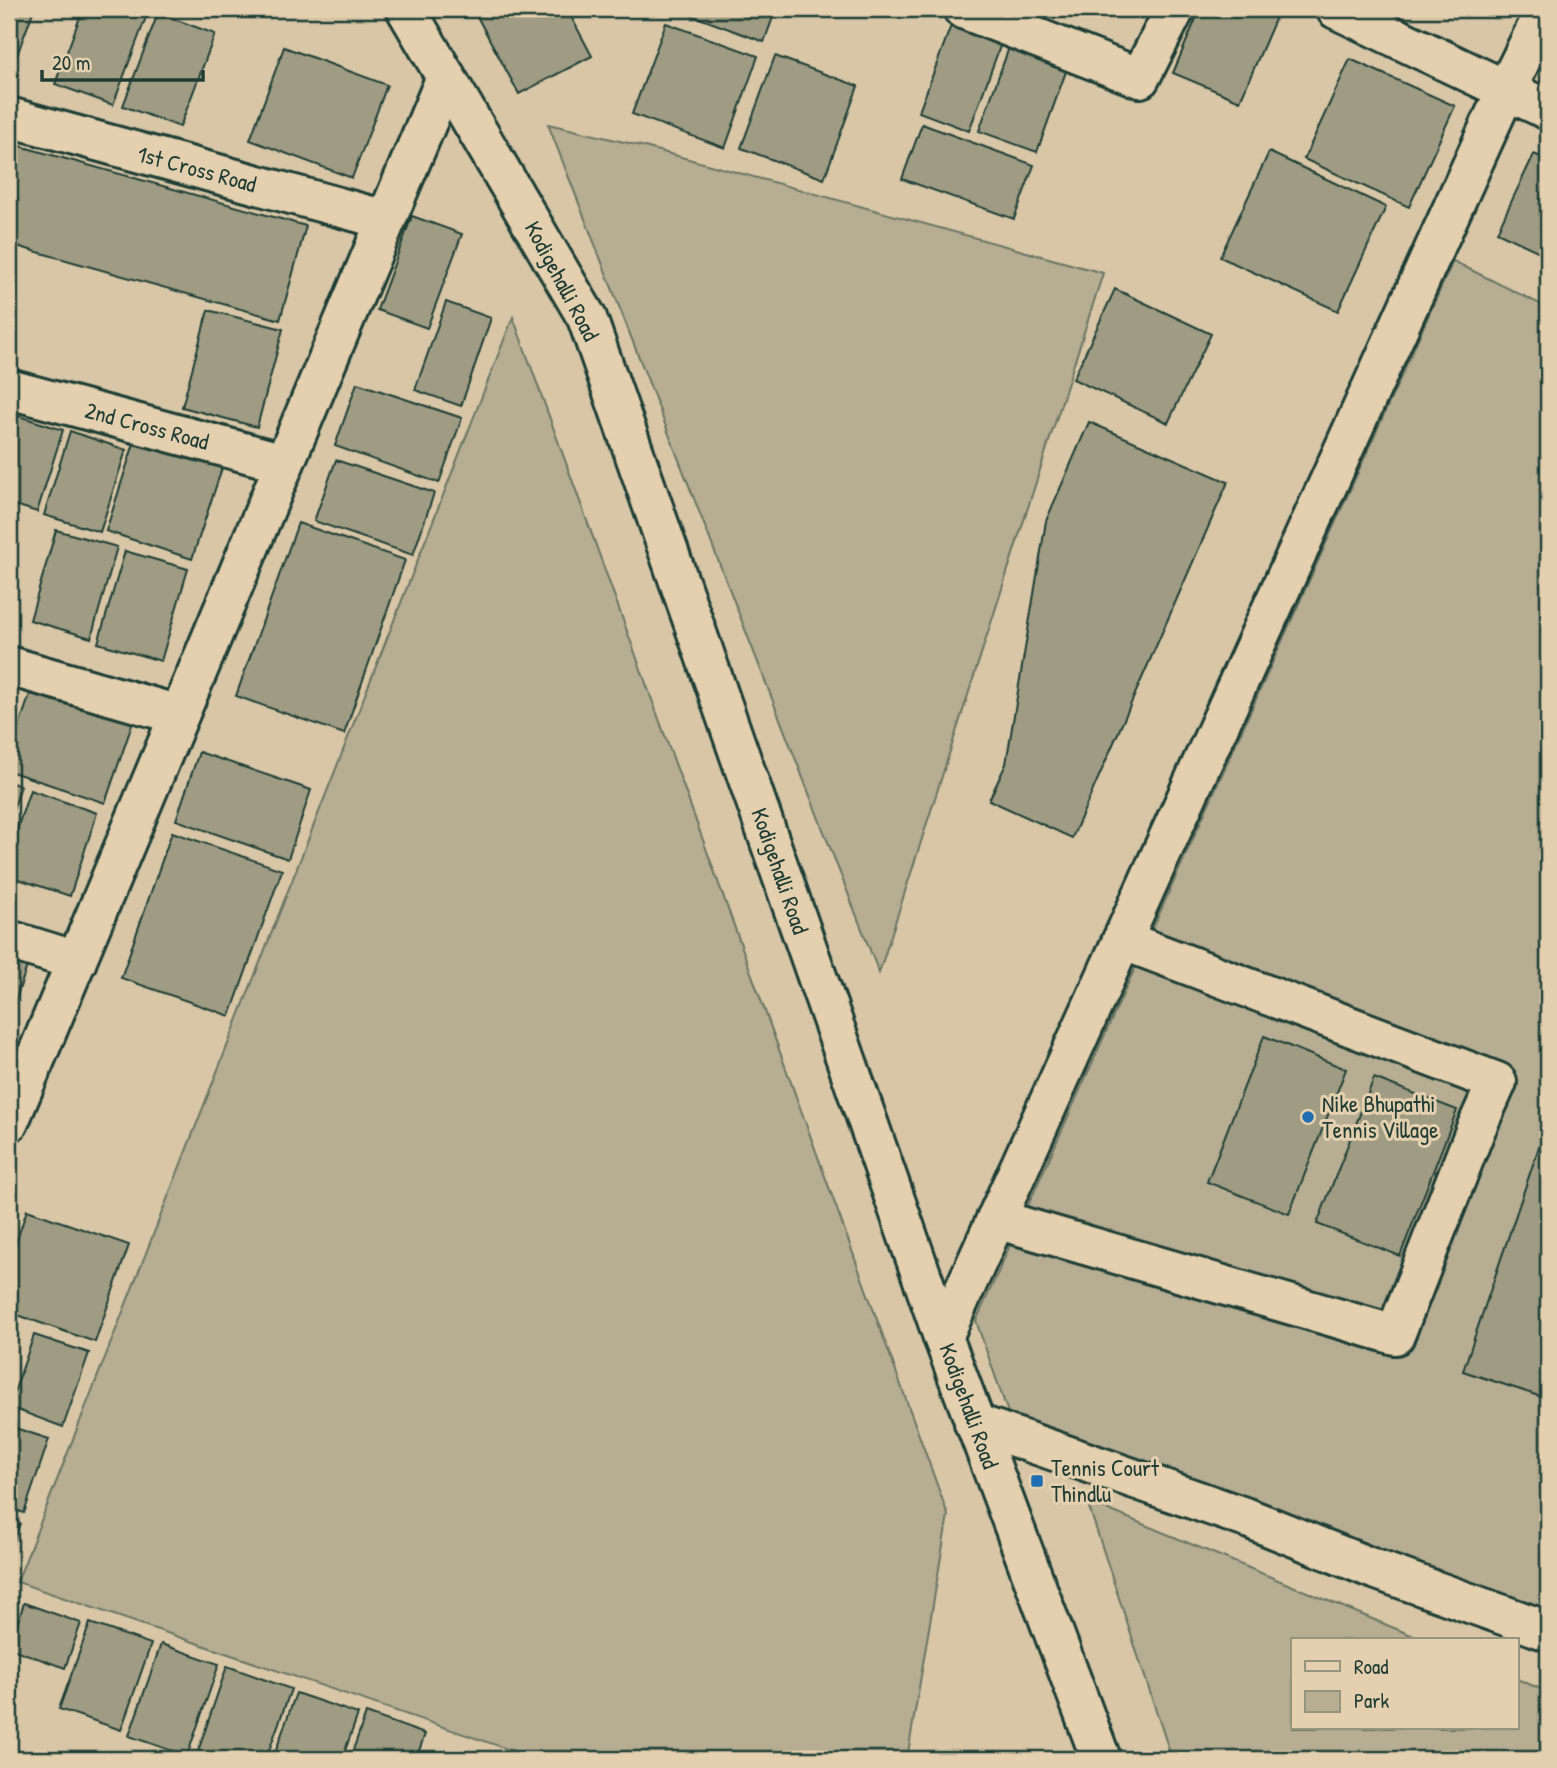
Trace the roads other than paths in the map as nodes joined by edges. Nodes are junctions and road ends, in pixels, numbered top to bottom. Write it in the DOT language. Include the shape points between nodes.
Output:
graph roads {
  1 [pos="407,9"];
  2 [pos="963,9"];
  3 [pos="1175,9"];
  4 [pos="1336,9"];
  5 [pos="1546,9"];
  6 [pos="446,77"];
  7 [pos="1506,90"];
  8 [pos="1548,110"];
  9 [pos="9,117"];
  10 [pos="386,220"];
  11 [pos="9,388"];
  12 [pos="284,463"];
  13 [pos="9,666"];
  14 [pos="179,715"];
  15 [pos="9,940"];
  16 [pos="1122,940"];
  17 [pos="76,961"];
  18 [pos="9,1122"];
  19 [pos="996,1219"];
  20 [pos="943,1336"];
  21 [pos="974,1423"];
  22 [pos="1548,1631"];
  23 [pos="1101,1759"];
  1 -- 6 [label="street, Kodigehalli Road"];
  2 -- 3 [label="street" via="1140,78"];
  4 -- 7 [label="street"];
  5 -- 7 [label="street"];
  6 -- 10 [label="street"];
  6 -- 20 [label="street, Kodigehalli Road" via="587,318"];
  7 -- 8 [label="street"];
  7 -- 16 [label="street"];
  9 -- 10 [label="street, 1st Cross Road"];
  10 -- 12 [label="street"];
  11 -- 12 [label="street, 2nd Cross Road"];
  12 -- 14 [label="street"];
  13 -- 14 [label="street"];
  14 -- 17 [label="street"];
  15 -- 17 [label="street"];
  16 -- 19 [label="street"];
  16 -- 19 [label="street" via="1497,1082 1395,1335"];
  17 -- 18 [label="street"];
  19 -- 20 [label="street"];
  20 -- 21 [label="street, Kodigehalli Road"];
  21 -- 22 [label="street" via="1250,1519"];
  21 -- 23 [label="street, Kodigehalli Road"];
}
